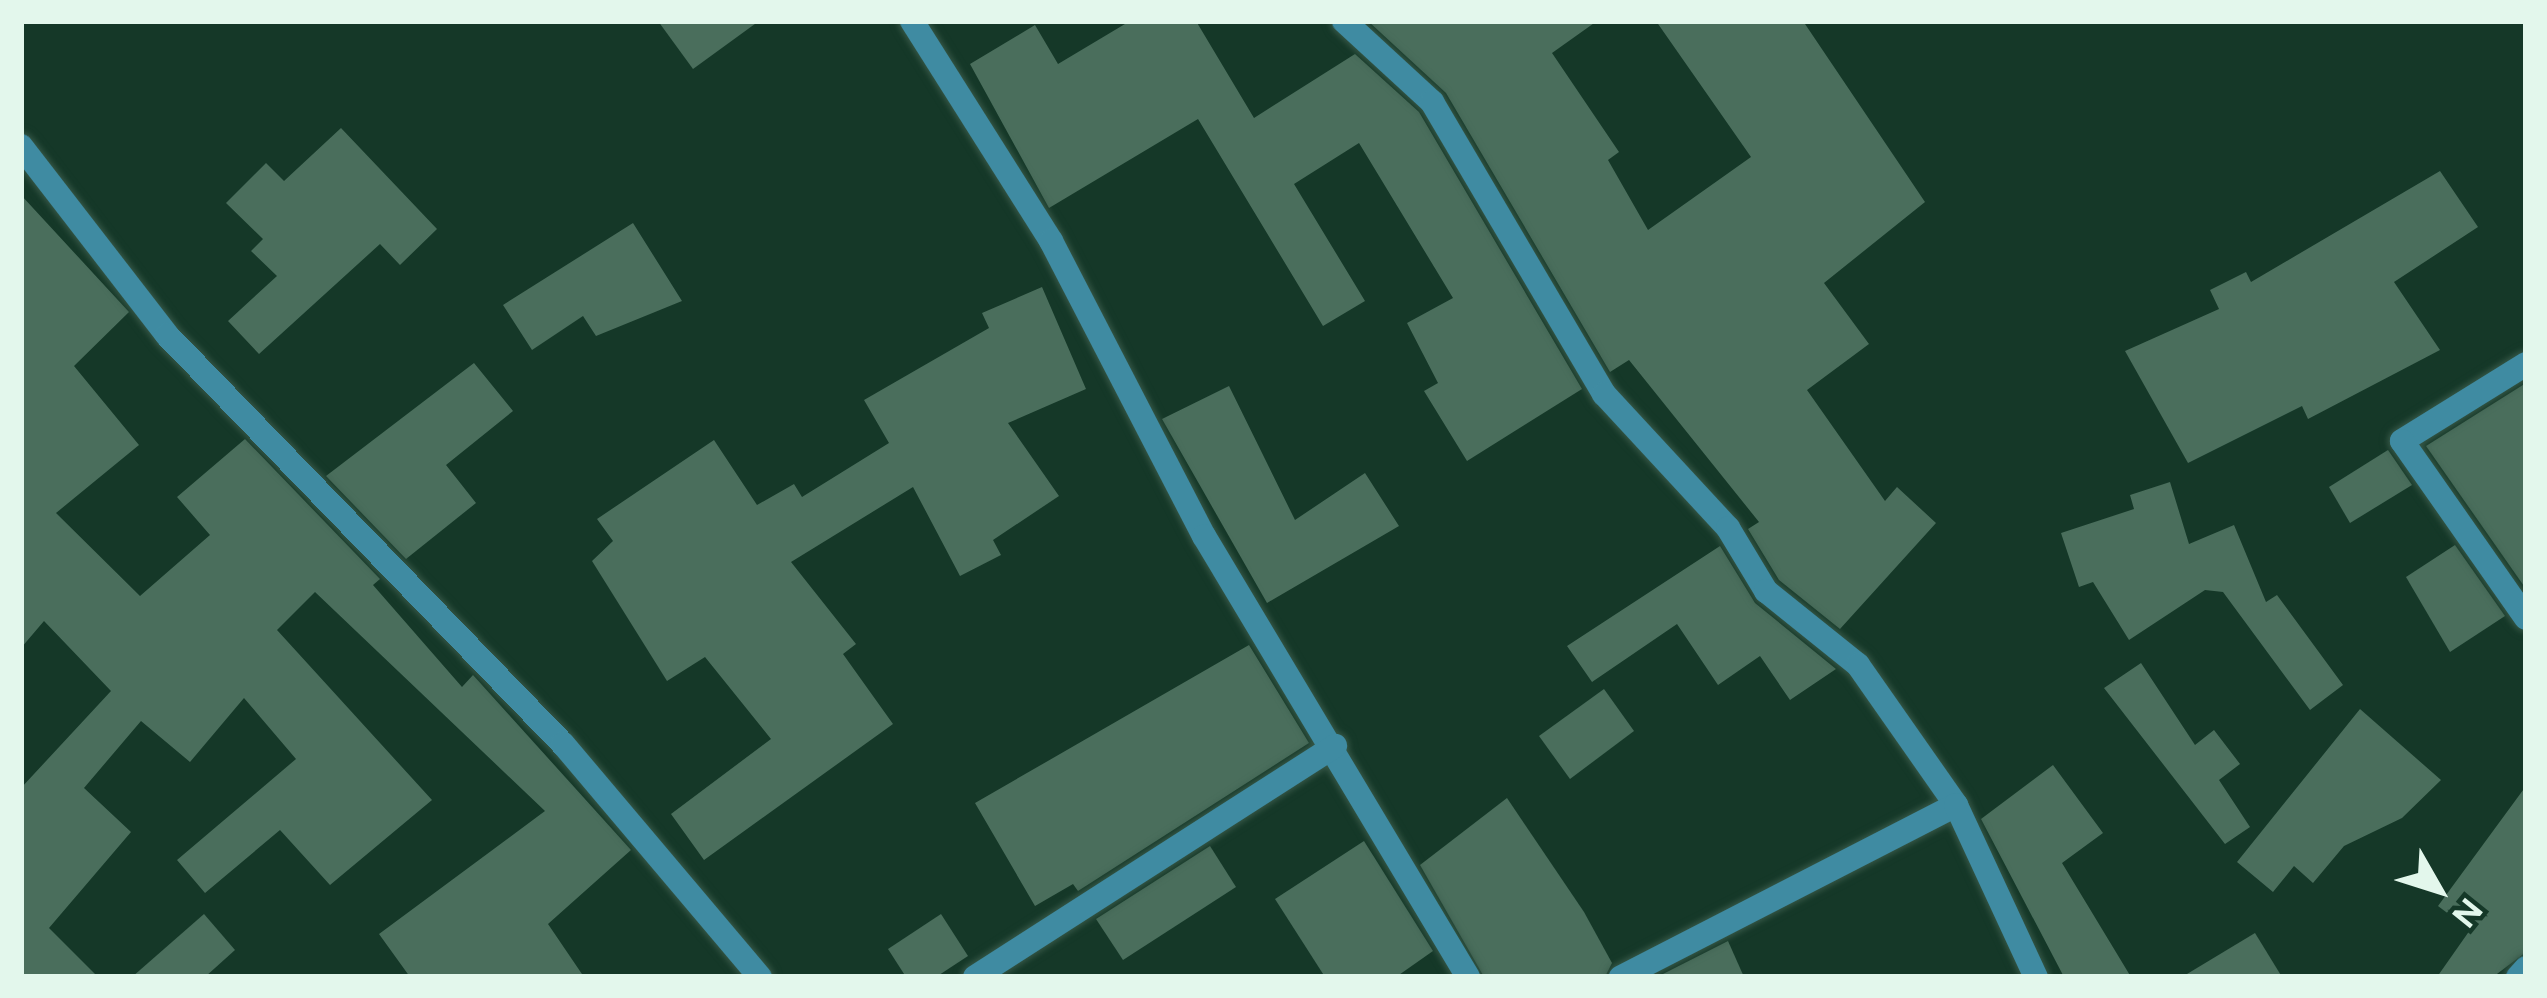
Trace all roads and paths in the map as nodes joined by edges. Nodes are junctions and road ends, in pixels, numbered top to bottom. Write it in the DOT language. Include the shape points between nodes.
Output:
graph roads {
  1 [pos="912,21"];
  2 [pos="1355,25"];
  3 [pos="21,146"];
  4 [pos="2526,364"];
  5 [pos="2526,618"];
  6 [pos="1335,746"];
  7 [pos="1956,806"];
  8 [pos="2526,968"];
  9 [pos="760,977"];
  10 [pos="975,977"];
  11 [pos="1468,977"];
  12 [pos="1621,977"];
  13 [pos="2036,977"];
  14 [pos="2518,977"];
  1 -- 6 [label="street" via="1051,241 1204,536"];
  2 -- 7 [label="street" via="1432,101 1604,394 1728,528 1766,591 1858,665"];
  3 -- 9 [label="street" via="167,335 563,744"];
  4 -- 5 [label="street" via="2402,441"];
  6 -- 10 [label="street"];
  6 -- 11 [label="street"];
  7 -- 12 [label="street"];
  7 -- 13 [label="street"];
  8 -- 14 [label="street"];
}
